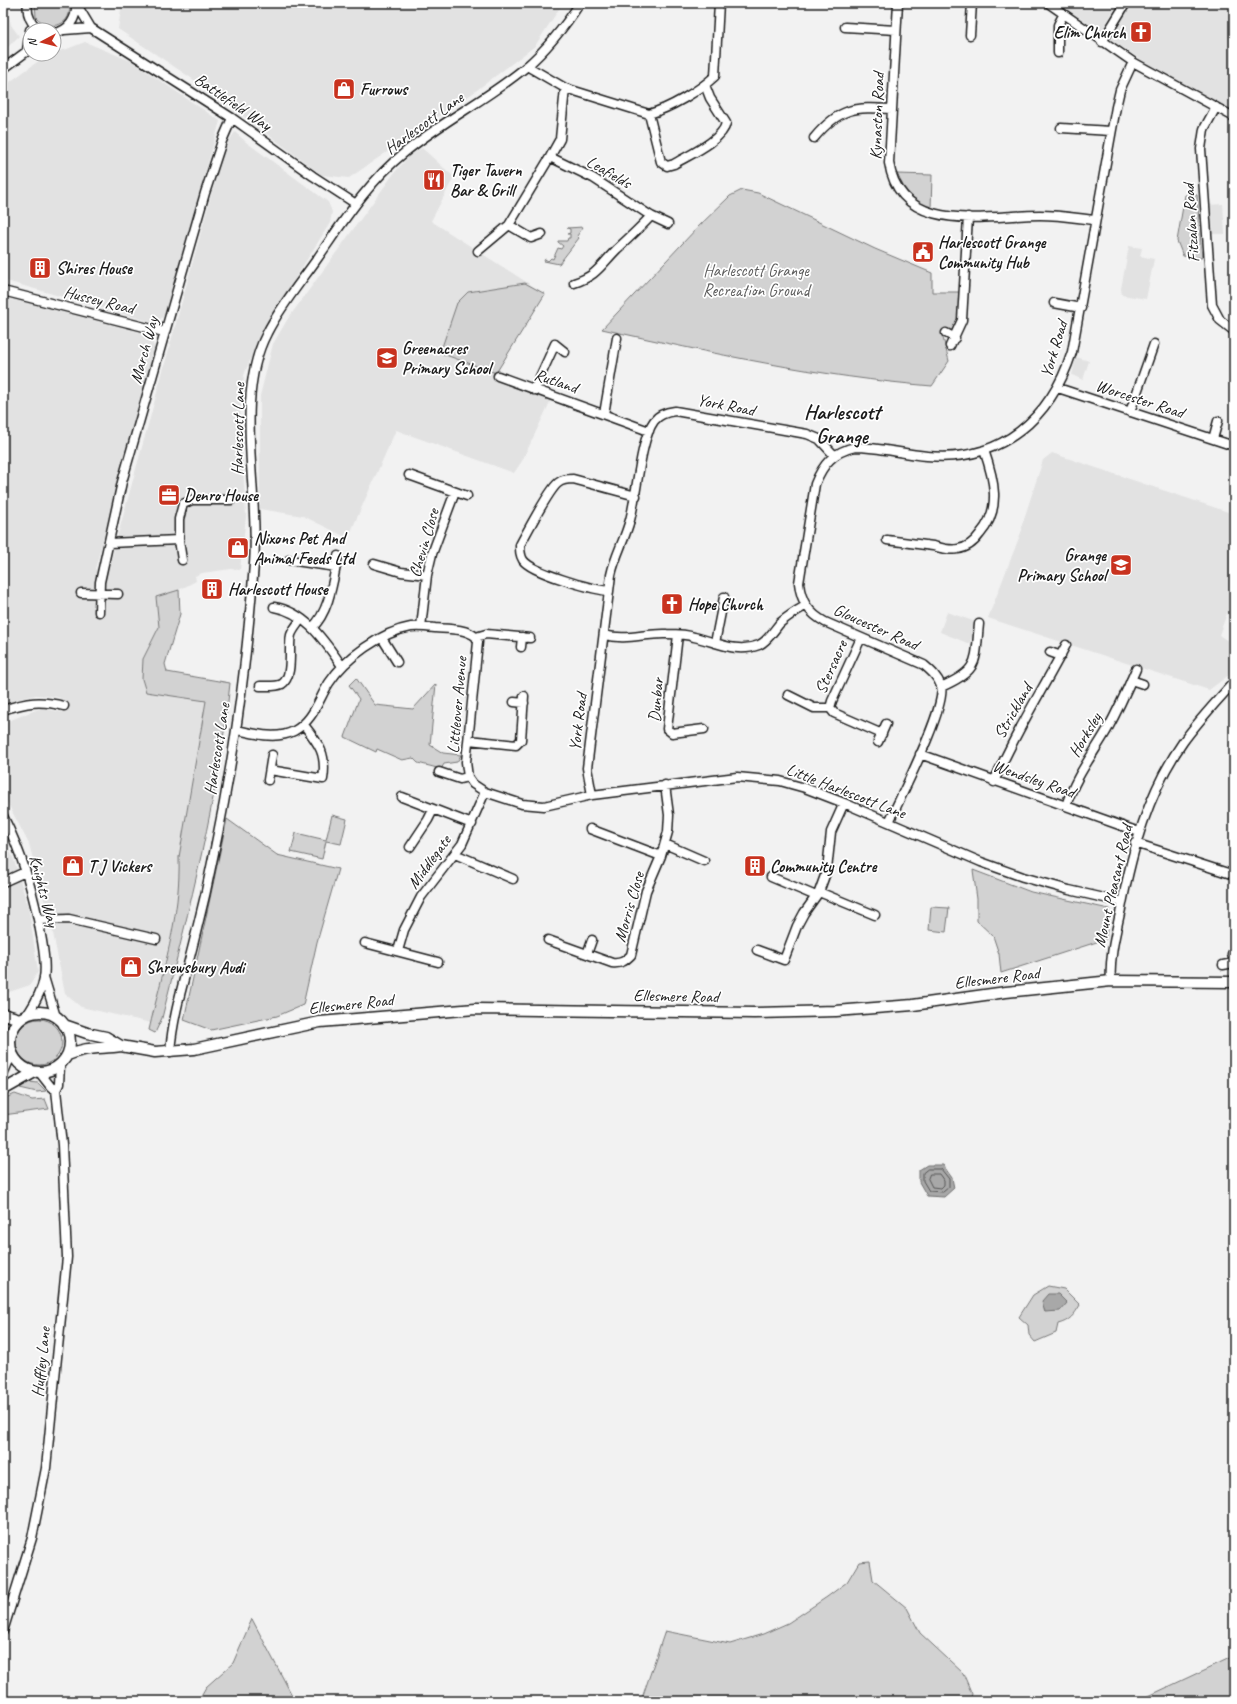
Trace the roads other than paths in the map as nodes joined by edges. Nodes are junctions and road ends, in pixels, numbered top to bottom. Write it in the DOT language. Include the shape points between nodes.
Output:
graph roads {
  1 [pos="76,3"];
  2 [pos="580,3"];
  3 [pos="719,3"];
  4 [pos="898,3"];
  5 [pos="972,3"];
  6 [pos="1048,3"];
  7 [pos="1126,3"];
  8 [pos="26,4"];
  9 [pos="1063,15"];
  10 [pos="29,22"];
  11 [pos="845,27"];
  12 [pos="91,28"];
  13 [pos="64,30"];
  14 [pos="896,30"];
  15 [pos="970,35"];
  16 [pos="1102,42"];
  17 [pos="1058,53"];
  18 [pos="22,55"];
  19 [pos="1133,62"];
  20 [pos="527,66"];
  21 [pos="3,69"];
  22 [pos="705,85"];
  23 [pos="566,88"];
  24 [pos="1216,108"];
  25 [pos="892,109"];
  26 [pos="649,114"];
  27 [pos="1234,117"];
  28 [pos="232,118"];
  29 [pos="1061,128"];
  30 [pos="1111,131"];
  31 [pos="814,138"];
  32 [pos="550,157"];
  33 [pos="356,204"];
  34 [pos="651,216"];
  35 [pos="968,217"];
  36 [pos="1095,220"];
  37 [pos="668,224"];
  38 [pos="508,225"];
  39 [pos="542,234"];
  40 [pos="478,251"];
  41 [pos="574,283"];
  42 [pos="3,291"];
  43 [pos="1054,303"];
  44 [pos="1081,308"];
  45 [pos="1234,331"];
  46 [pos="164,332"];
  47 [pos="946,333"];
  48 [pos="617,338"];
  49 [pos="955,338"];
  50 [pos="1154,344"];
  51 [pos="950,346"];
  52 [pos="565,352"];
  53 [pos="498,376"];
  54 [pos="1058,388"];
  55 [pos="534,390"];
  56 [pos="1130,412"];
  57 [pos="604,414"];
  58 [pos="1218,421"];
  59 [pos="649,431"];
  60 [pos="1213,439"];
  61 [pos="1234,446"];
  62 [pos="984,450"];
  63 [pos="834,455"];
  64 [pos="409,475"];
  65 [pos="455,492"];
  66 [pos="467,496"];
  67 [pos="636,496"];
  68 [pos="231,500"];
  69 [pos="180,540"];
  70 [pos="887,540"];
  71 [pos="109,543"];
  72 [pos="338,556"];
  73 [pos="182,560"];
  74 [pos="290,560"];
  75 [pos="374,564"];
  76 [pos="336,567"];
  77 [pos="427,575"];
  78 [pos="608,591"];
  79 [pos="81,592"];
  80 [pos="99,594"];
  81 [pos="118,594"];
  82 [pos="724,596"];
  83 [pos="805,606"];
  84 [pos="274,607"];
  85 [pos="99,612"];
  86 [pos="301,619"];
  87 [pos="979,624"];
  88 [pos="421,627"];
  89 [pos="312,628"];
  90 [pos="678,634"];
  91 [pos="604,635"];
  92 [pos="476,637"];
  93 [pos="382,638"];
  94 [pos="861,638"];
  95 [pos="715,643"];
  96 [pos="1066,645"];
  97 [pos="521,647"];
  98 [pos="1050,652"];
  99 [pos="1061,656"];
  100 [pos="397,662"];
  101 [pos="342,666"];
  102 [pos="1136,669"];
  103 [pos="1131,680"];
  104 [pos="1234,682"];
  105 [pos="1143,684"];
  106 [pos="260,686"];
  107 [pos="941,687"];
  108 [pos="788,695"];
  109 [pos="514,702"];
  110 [pos="64,706"];
  111 [pos="830,708"];
  112 [pos="3,710"];
  113 [pos="886,724"];
  114 [pos="304,725"];
  115 [pos="704,729"];
  116 [pos="238,730"];
  117 [pos="882,734"];
  118 [pos="469,740"];
  119 [pos="878,742"];
  120 [pos="920,754"];
  121 [pos="272,755"];
  122 [pos="270,770"];
  123 [pos="440,772"];
  124 [pos="468,776"];
  125 [pos="268,780"];
  126 [pos="994,782"];
  127 [pos="665,785"];
  128 [pos="485,792"];
  129 [pos="592,795"];
  130 [pos="402,796"];
  131 [pos="844,803"];
  132 [pos="1066,806"];
  133 [pos="433,810"];
  134 [pos="3,816"];
  135 [pos="890,822"];
  136 [pos="472,824"];
  137 [pos="590,829"];
  138 [pos="1139,832"];
  139 [pos="1135,843"];
  140 [pos="665,844"];
  141 [pos="410,846"];
  142 [pos="455,854"];
  143 [pos="661,856"];
  144 [pos="704,861"];
  145 [pos="25,872"];
  146 [pos="1234,875"];
  147 [pos="771,877"];
  148 [pos="513,879"];
  149 [pos="3,882"];
  150 [pos="817,894"];
  151 [pos="1122,902"];
  152 [pos="875,915"];
  153 [pos="39,920"];
  154 [pos="156,940"];
  155 [pos="548,940"];
  156 [pos="592,940"];
  157 [pos="365,943"];
  158 [pos="757,950"];
  159 [pos="398,951"];
  160 [pos="587,954"];
  161 [pos="1232,954"];
  162 [pos="438,962"];
  163 [pos="1234,963"];
  164 [pos="1223,965"];
  165 [pos="44,977"];
  166 [pos="1111,981"];
  167 [pos="1234,982"];
  168 [pos="3,1014"];
  169 [pos="24,1017"];
  170 [pos="56,1017"];
  171 [pos="64,1025"];
  172 [pos="121,1046"];
  173 [pos="8,1047"];
  174 [pos="170,1052"];
  175 [pos="68,1055"];
  176 [pos="60,1065"];
  177 [pos="3,1072"];
  178 [pos="37,1073"];
  179 [pos="3,1090"];
  180 [pos="56,1090"];
  181 [pos="3,1631"];
  1 -- 12 [label="street, Battlefield Way"];
  1 -- 13 [label="street, Battlefield Way" via="74,18"];
  2 -- 20 [label="street, Harlescott Lane" via="565,25"];
  3 -- 22 [label="street" via="715,76"];
  4 -- 14 [label="street, Kynaston Road"];
  5 -- 15 [label="street"];
  6 -- 9 [label="street"];
  7 -- 16 [label="street"];
  8 -- 10 [label="street"];
  9 -- 16 [label="street"];
  9 -- 17 [label="street" via="1058,25"];
  11 -- 14 [label="street"];
  12 -- 13 [label="street"];
  12 -- 28 [label="street, Battlefield Way"];
  14 -- 25 [label="street, Kynaston Road"];
  16 -- 19 [label="street"];
  18 -- 21 [label="street"];
  19 -- 24 [label="street"];
  19 -- 30 [label="street, York Road" via="1120,90"];
  20 -- 23 [label="street"];
  20 -- 33 [label="street, Harlescott Lane" via="404,153"];
  22 -- 26 [label="street" via="658,112"];
  22 -- 26 [label="street" via="726,123 725,130 674,164 667,166 661,162"];
  23 -- 26 [label="street"];
  23 -- 32 [label="street" via="560,138"];
  24 -- 27 [label="street"];
  24 -- 45 [label="street, Fitzalan Road" via="1204,130 1201,149 1212,305 1220,320"];
  25 -- 31 [label="street" via="865,108 840,114 828,122"];
  25 -- 35 [label="street, Kynaston Road" via="889,163 891,176 902,195 910,202 939,216"];
  28 -- 33 [label="street, Battlefield Way"];
  28 -- 46 [label="street, March Way" via="222,141"];
  29 -- 30 [label="street"];
  30 -- 36 [label="street, York Road"];
  32 -- 34 [label="street, Leafields" via="593,178"];
  32 -- 38 [label="street"];
  33 -- 116 [label="street, Harlescott Lane" via="267,333 256,359 250,423 255,548"];
  34 -- 37 [label="street, Leafields"];
  34 -- 41 [label="street" via="598,271"];
  35 -- 36 [label="street, Kynaston Road" via="1040,215"];
  35 -- 49 [label="street" via="962,320"];
  36 -- 44 [label="street, York Road"];
  38 -- 39 [label="street" via="532,241"];
  38 -- 40 [label="street"];
  42 -- 46 [label="street, Hussey Road"];
  43 -- 44 [label="street, York Road"];
  44 -- 54 [label="street, York Road" via="1072,352"];
  46 -- 71 [label="street, March Way" via="122,482"];
  47 -- 49 [label="street"];
  48 -- 57 [label="street"];
  49 -- 51 [label="street"];
  50 -- 56 [label="street"];
  52 -- 55 [label="street" via="552,342"];
  53 -- 55 [label="street, Rutland"];
  54 -- 56 [label="street, Worcester Road"];
  54 -- 62 [label="street, York Road" via="1049,402 1026,426 1002,443"];
  55 -- 57 [label="street, Rutland"];
  56 -- 60 [label="street, Worcester Road"];
  57 -- 59 [label="street, Rutland"];
  58 -- 60 [label="street"];
  59 -- 63 [label="street, York Road" via="660,415 675,411 807,434 819,439"];
  59 -- 67 [label="street, York Road" via="644,445"];
  60 -- 61 [label="street, Worcester Road"];
  62 -- 63 [label="street, York Road" via="960,456 935,457 855,447 843,449"];
  62 -- 70 [label="street" via="992,473 994,509 987,526 978,538 969,546 958,549"];
  63 -- 83 [label="street" via="820,473 812,498 799,583 800,595"];
  64 -- 65 [label="street, Chevin Close"];
  65 -- 66 [label="street, Chevin Close"];
  65 -- 77 [label="street, Chevin Close"];
  67 -- 78 [label="street, York Road" via="630,522 614,560"];
  67 -- 78 [label="street" via="573,479 564,479 549,494 520,545 520,554 532,567 577,584"];
  68 -- 69 [label="street" via="192,500 182,504"];
  69 -- 71 [label="street"];
  69 -- 73 [label="street"];
  71 -- 80 [label="street, March Way"];
  72 -- 76 [label="street"];
  74 -- 76 [label="street"];
  75 -- 77 [label="street" via="401,572"];
  76 -- 89 [label="street" via="321,616"];
  77 -- 88 [label="street, Chevin Close"];
  78 -- 91 [label="street, York Road"];
  79 -- 80 [label="street"];
  80 -- 81 [label="street"];
  80 -- 85 [label="street, March Way"];
  82 -- 95 [label="street"];
  83 -- 94 [label="street, Gloucester Road" via="815,617"];
  83 -- 95 [label="street" via="780,623 760,644 747,649 733,649"];
  84 -- 86 [label="street" via="285,609"];
  86 -- 89 [label="street"];
  86 -- 106 [label="street" via="291,635 290,662 286,679 275,685"];
  87 -- 107 [label="street" via="978,650 972,667 959,679"];
  88 -- 92 [label="street" via="467,632"];
  88 -- 93 [label="street" via="403,629"];
  89 -- 101 [label="street"];
  90 -- 91 [label="street" via="622,639"];
  90 -- 95 [label="street"];
  90 -- 115 [label="street, Dunbar" via="667,728 672,733"];
  91 -- 129 [label="street, York Road" via="587,768"];
  92 -- 97 [label="street" via="486,634 526,638"];
  92 -- 118 [label="street, Littleover Avenue" via="478,642"];
  93 -- 100 [label="street"];
  93 -- 101 [label="street"];
  94 -- 107 [label="street, Gloucester Road" via="924,665 933,672"];
  94 -- 111 [label="street, Stersacre"];
  96 -- 99 [label="street, Strickland"];
  98 -- 99 [label="street"];
  99 -- 126 [label="street, Strickland" via="1009,747"];
  101 -- 114 [label="street"];
  102 -- 103 [label="street, Horksley"];
  103 -- 105 [label="street"];
  103 -- 132 [label="street, Horksley" via="1106,731 1072,787"];
  104 -- 138 [label="street, Mount Pleasant Road" via="1193,729 1169,764"];
  107 -- 120 [label="street" via="939,709"];
  108 -- 111 [label="street, Stersacre" via="814,708"];
  109 -- 118 [label="street" via="524,700 521,740 516,745"];
  110 -- 112 [label="street" via="35,701"];
  111 -- 117 [label="street, Stersacre" via="834,713"];
  113 -- 117 [label="street"];
  114 -- 116 [label="street" via="279,736 258,735"];
  114 -- 122 [label="street" via="318,742 323,754 323,779"];
  116 -- 174 [label="street, Harlescott Lane" via="216,846 176,1003"];
  117 -- 119 [label="street"];
  118 -- 124 [label="street, Littleover Avenue" via="466,762"];
  120 -- 126 [label="street, Wendsley Road"];
  120 -- 135 [label="street"];
  121 -- 122 [label="street"];
  122 -- 125 [label="street"];
  123 -- 124 [label="street" via="460,778"];
  124 -- 128 [label="street, Little Harlescott Lane" via="473,784"];
  126 -- 132 [label="street, Wendsley Road"];
  127 -- 129 [label="street, Little Harlescott Lane"];
  127 -- 131 [label="street, Little Harlescott Lane" via="738,777 761,778 805,788"];
  127 -- 140 [label="street, Morris Close" via="669,815"];
  128 -- 129 [label="street, Little Harlescott Lane" via="522,804 544,806"];
  128 -- 136 [label="street, Middlegate"];
  130 -- 133 [label="street"];
  131 -- 135 [label="street, Little Harlescott Lane"];
  131 -- 150 [label="street" via="831,832 827,870"];
  132 -- 138 [label="street, Wendsley Road"];
  133 -- 136 [label="street"];
  133 -- 141 [label="street"];
  134 -- 145 [label="street, Knights Way"];
  135 -- 151 [label="street, Little Harlescott Lane" via="981,862 1023,877"];
  136 -- 142 [label="street, Middlegate"];
  137 -- 143 [label="street, Morris Close"];
  138 -- 139 [label="street, Mount Pleasant Road"];
  139 -- 146 [label="street"];
  139 -- 151 [label="street, Mount Pleasant Road"];
  140 -- 143 [label="street, Morris Close"];
  140 -- 144 [label="street"];
  142 -- 148 [label="street"];
  142 -- 159 [label="street, Middlegate" via="421,897 404,930"];
  143 -- 160 [label="street, Morris Close" via="646,891 632,955 619,964"];
  145 -- 149 [label="street"];
  145 -- 153 [label="street, Knights Way"];
  147 -- 150 [label="street"];
  150 -- 152 [label="street"];
  150 -- 158 [label="street" via="804,913 784,960"];
  151 -- 166 [label="street, Mount Pleasant Road"];
  153 -- 154 [label="street" via="69,919"];
  153 -- 165 [label="street, Knights Way" via="44,953"];
  155 -- 160 [label="street, Morris Close"];
  156 -- 160 [label="street"];
  157 -- 159 [label="street"];
  159 -- 162 [label="street"];
  161 -- 163 [label="street"];
  163 -- 164 [label="street"];
  165 -- 169 [label="street, Knights Way" via="40,992"];
  165 -- 170 [label="street, Knights Way"];
  166 -- 167 [label="main road, Ellesmere Road"];
  166 -- 174 [label="main road, Ellesmere Road" via="913,1005 836,1011 754,1014 475,1010 394,1015 320,1022"];
  168 -- 169 [label="main road"];
  169 -- 170 [label="main road" via="38,1012"];
  169 -- 173 [label="main road" via="11,1032"];
  170 -- 171 [label="main road"];
  171 -- 172 [label="main road, Ellesmere Road" via="106,1037"];
  171 -- 175 [label="main road" via="69,1034"];
  172 -- 174 [label="main road, Ellesmere Road" via="142,1051"];
  172 -- 175 [label="main road, Ellesmere Road" via="88,1048"];
  173 -- 177 [label="main road"];
  173 -- 178 [label="main road" via="16,1062 24,1069"];
  175 -- 176 [label="main road"];
  176 -- 178 [label="main road" via="48,1072"];
  176 -- 180 [label="street, Huffley Lane" via="59,1084"];
  178 -- 179 [label="main road"];
  178 -- 180 [label="street"];
  180 -- 181 [label="street, Huffley Lane" via="62,1145 67,1257 46,1468 32,1538"];
}
